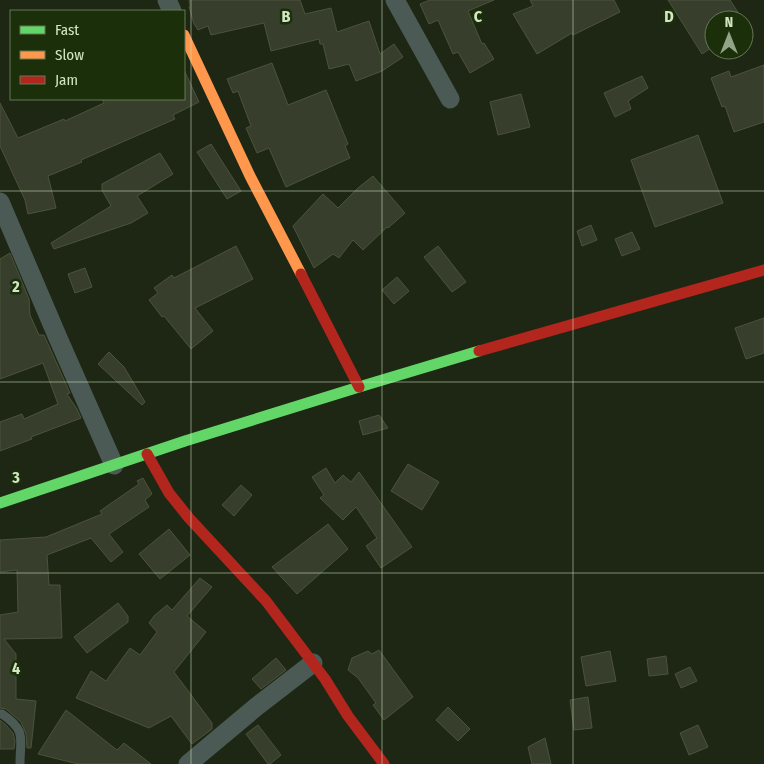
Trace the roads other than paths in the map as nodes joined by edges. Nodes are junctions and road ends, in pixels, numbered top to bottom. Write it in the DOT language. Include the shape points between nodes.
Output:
graph roads {
  1 [pos="395,0"];
  2 [pos="185,37"];
  3 [pos="450,99"];
  4 [pos="0,202"];
  5 [pos="764,270"];
  6 [pos="359,387"];
  7 [pos="147,454"];
  8 [pos="114,465"];
  9 [pos="0,503"];
  10 [pos="313,663"];
  11 [pos="0,714"];
  12 [pos="20,764"];
  13 [pos="188,764"];
  14 [pos="384,764"];
  1 -- 3 [label="street"];
  2 -- 6 [label="street" via="250,176"];
  4 -- 8 [label="street"];
  5 -- 6 [label="street"];
  6 -- 7 [label="street"];
  7 -- 8 [label="street"];
  7 -- 10 [label="street" via="184,512 266,601"];
  8 -- 9 [label="street"];
  10 -- 13 [label="street"];
  10 -- 14 [label="street"];
  11 -- 12 [label="lane" via="14,722 21,734"];
}
